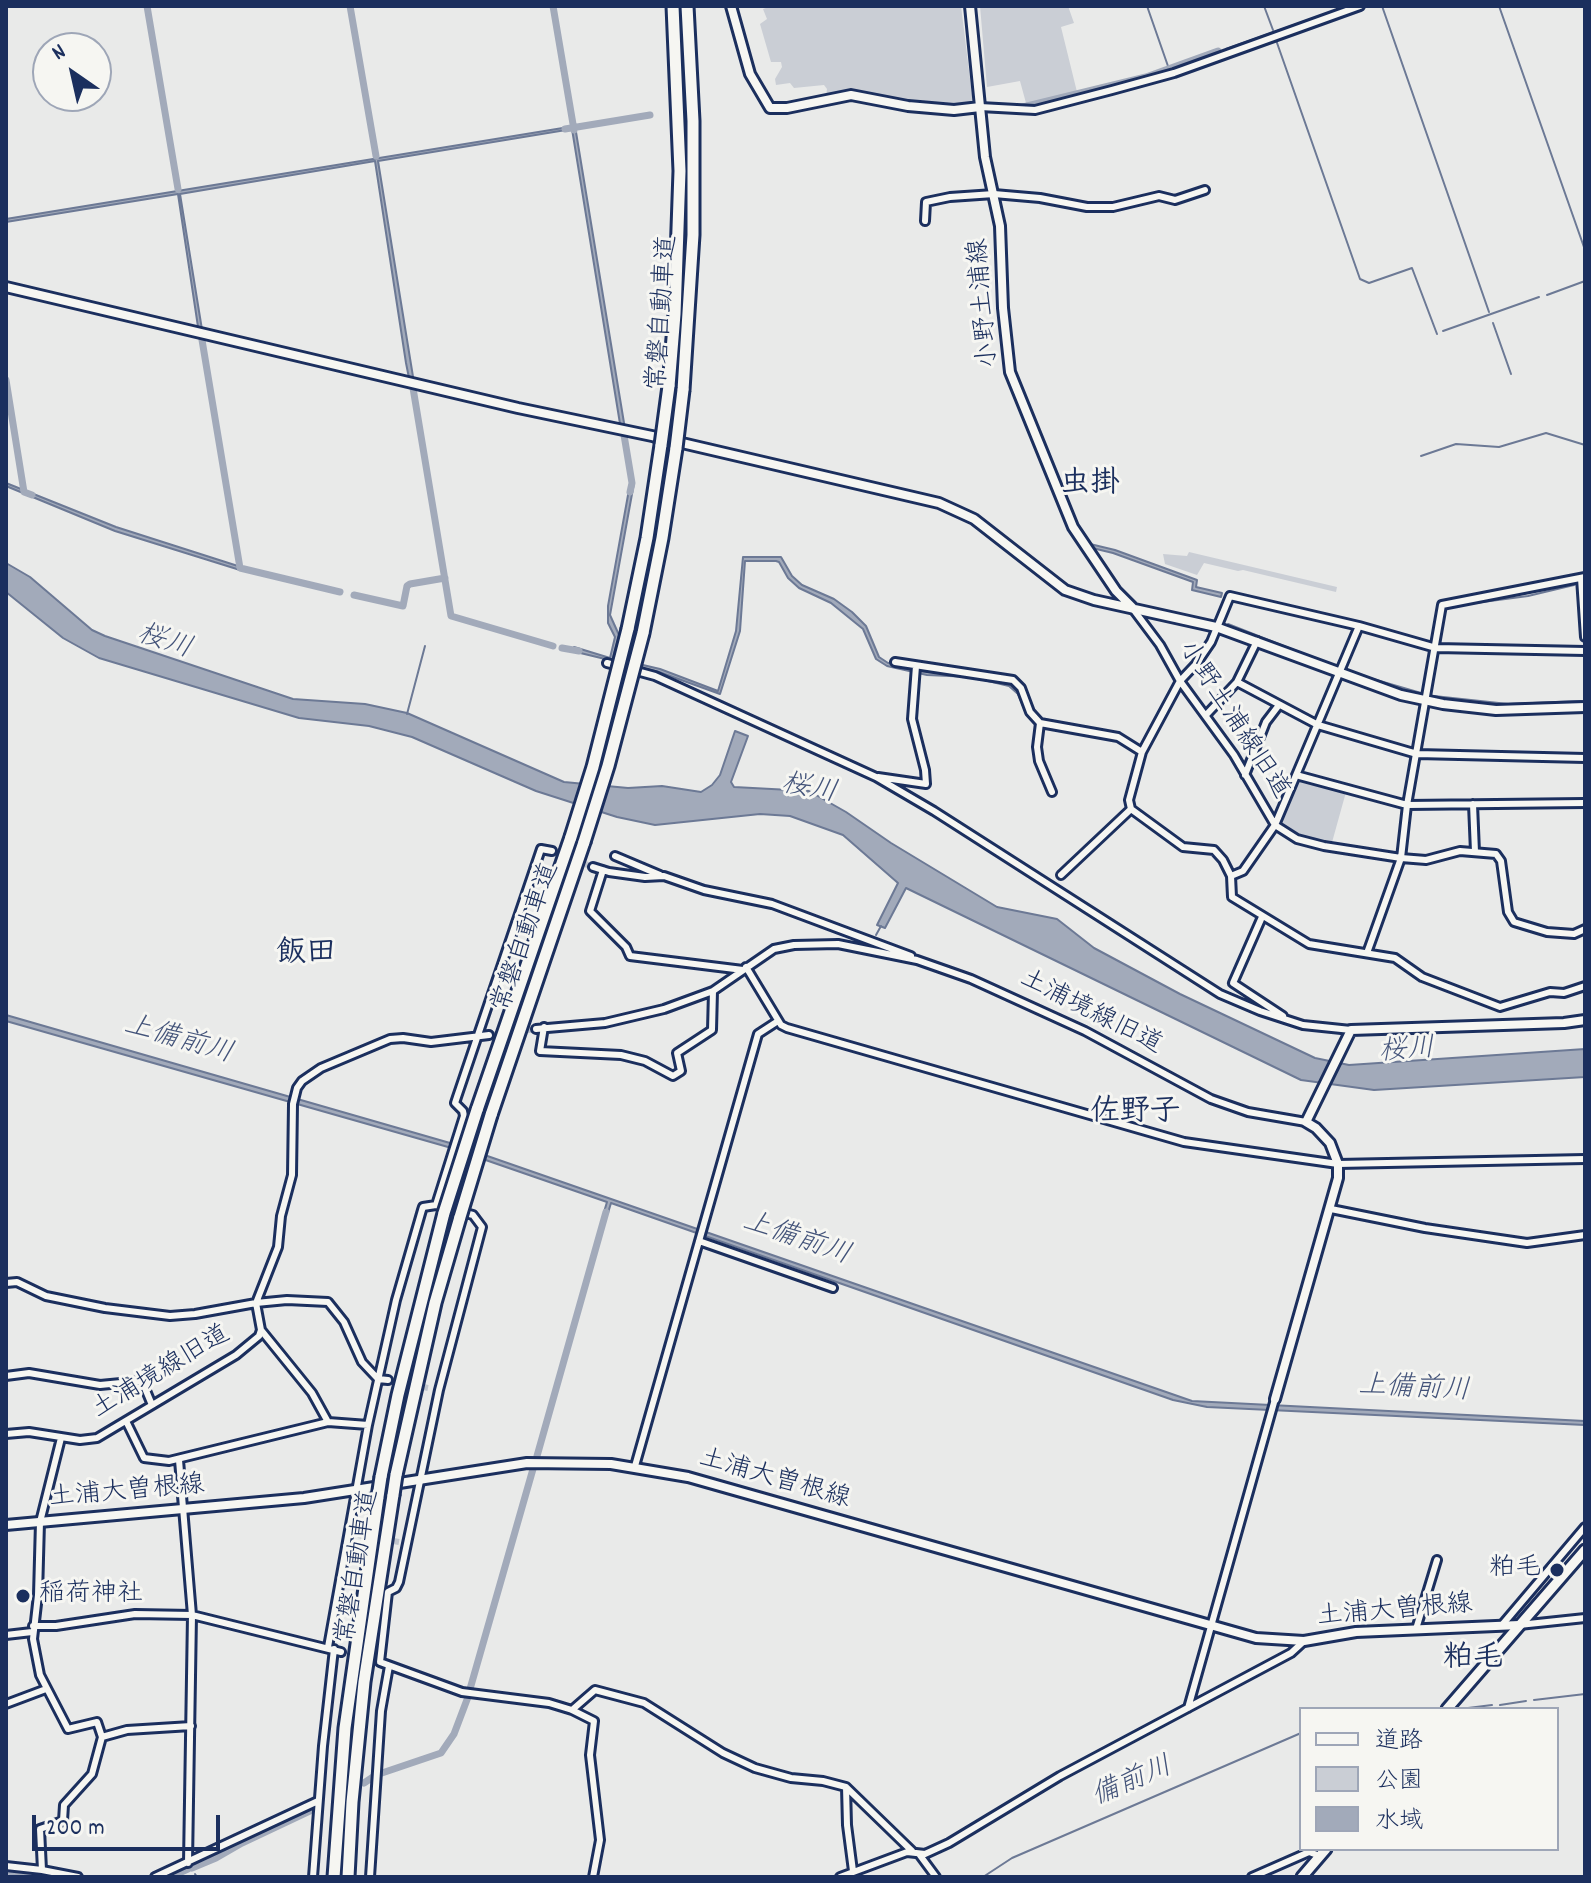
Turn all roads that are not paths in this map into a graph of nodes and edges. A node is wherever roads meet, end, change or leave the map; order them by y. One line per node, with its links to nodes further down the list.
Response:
1 (673, 6): 69 (highway, 常磐自動車道, bridge)
2 (687, 6): 131 (highway, 常磐自動車道, bridge)
3 (731, 6): 6 (main road)
4 (970, 6): 6 (main road, 小野土浦線)
5 (1360, 6): 6 (street)
6 (980, 107): 8 (main road, 小野土浦線)
7 (1205, 190): 8 (street)
8 (994, 194): 9 (street); 12 (main road, 小野土浦線)
9 (925, 221)
10 (6, 287): 12 (main road)
11 (1583, 578): 13 (street); 18 (street)
12 (1133, 609): 15 (main road); 24 (street, 小野土浦線旧道)
13 (1584, 611): 16 (street)
14 (1359, 626): 15 (street); 18 (street); 23 (street)
15 (1216, 627): 17 (main road); 24 (street)
16 (1585, 637)
17 (1257, 641): 23 (main road); 25 (street)
18 (1436, 648): 19 (street); 26 (street)
19 (1585, 651)
20 (895, 662): 22 (street)
21 (607, 663): 37 (street)
22 (916, 666): 30 (street); 37 (street)
23 (1340, 674): 26 (main road); 31 (street)
24 (1180, 681): 29 (street, 小野土浦線旧道); 32 (street)
25 (1237, 682): 27 (street); 29 (street)
26 (1427, 701): 28 (main road); 33 (street)
27 (1279, 705): 31 (street); 35 (street)
28 (1585, 707)
29 (1207, 714): 35 (street, 小野土浦線旧道)
30 (1040, 723): 32 (street); 38 (street)
31 (1318, 725): 33 (street); 36 (street)
32 (1142, 752): 42 (street)
33 (1417, 754): 34 (street); 41 (street)
34 (1585, 758)
35 (1245, 775): 43 (street, 小野土浦線旧道)
36 (1296, 775): 41 (street); 43 (street)
37 (876, 777): 62 (street)
38 (1052, 792)
39 (1585, 803): 40 (street)
40 (1473, 804): 41 (street); 45 (street)
41 (1407, 805): 47 (street)
42 (1131, 809): 50 (street); 52 (street)
43 (1275, 825): 47 (street, 小野土浦線旧道); 52 (street)
44 (552, 851): 64 (street)
45 (1475, 852): 47 (street, 小野土浦線旧道); 54 (street)
46 (615, 856): 51 (street)
47 (1401, 858): 55 (street)
48 (593, 867): 49 (street)
49 (603, 870): 51 (street); 57 (street)
50 (1061, 875)
51 (664, 876): 56 (street)
52 (1231, 876): 53 (street)
53 (1262, 917): 55 (street); 62 (street)
54 (1585, 929)
55 (1367, 953): 58 (street)
56 (917, 960): 57 (street, 土浦境線旧道); 66 (street, 土浦境線旧道)
57 (744, 968): 59 (street, 土浦境線旧道); 61 (street)
58 (1585, 986)
59 (713, 991): 59 (street, 土浦境線旧道)
60 (1585, 1020): 63 (main road)
61 (778, 1021): 68 (street); 72 (street)
62 (1289, 1021): 63 (street)
63 (1350, 1032): 66 (main road)
64 (477, 1035): 65 (street); 69 (street); 75 (street)
65 (489, 1035)
66 (1308, 1118): 68 (main road)
67 (1585, 1159): 68 (street)
68 (1338, 1164): 70 (main road)
69 (440, 1209): 78 (street); 81 (street); 130 (highway, 常磐自動車道, bridge)
70 (1331, 1209): 71 (street); 82 (main road)
71 (1585, 1235)
72 (699, 1239): 74 (street); 90 (street)
73 (6, 1283): 75 (street)
74 (833, 1288)
75 (256, 1303): 76 (street, 土浦境線旧道); 78 (street)
76 (261, 1330): 83 (street, 土浦境線旧道); 85 (street)
77 (6, 1376): 83 (street)
78 (378, 1379): 79 (street); 86 (street)
79 (388, 1380)
80 (428, 1388): 81 (street)
81 (439, 1390): 91 (street)
82 (1274, 1400): 105 (street)
83 (152, 1405): 84 (street, 土浦境線旧道)
84 (126, 1421): 88 (street, 土浦境線旧道); 89 (street)
85 (328, 1422): 86 (street); 89 (street)
86 (368, 1425): 92 (street)
87 (6, 1434): 88 (street, 土浦境線旧道)
88 (61, 1438): 94 (street)
89 (179, 1460): 93 (street)
90 (635, 1466): 91 (main road, 土浦大曽根線); 105 (main road, 土浦大曽根線)
91 (420, 1480): 92 (main road, 土浦大曽根線); 111 (street)
92 (356, 1491): 93 (main road, 土浦大曽根線); 97 (street)
93 (183, 1510): 94 (main road, 土浦大曽根線); 101 (street)
94 (40, 1522): 95 (main road, 土浦大曽根線); 106 (street)
95 (6, 1525)
96 (1585, 1527): 103 (street)
97 (349, 1534): 98 (street); 110 (street)
98 (358, 1535)
99 (1585, 1550): 104 (main road)
100 (1437, 1560): 107 (street)
101 (192, 1615): 106 (street); 110 (street); 117 (street)
102 (1585, 1618): 104 (street)
103 (1502, 1625): 104 (main road, 土浦大曽根線); 107 (main road, 土浦大曽根線)
104 (1519, 1625): 114 (main road)
105 (1211, 1627): 109 (main road, 土浦大曽根線); 115 (street)
106 (33, 1629): 108 (street); 112 (street)
107 (1416, 1629): 109 (main road, 土浦大曽根線)
108 (6, 1635)
109 (1304, 1641): 115 (street)
110 (334, 1650): 120 (street)
111 (389, 1666): 116 (street); 132 (street)
112 (46, 1689): 113 (street); 118 (street)
113 (6, 1704)
114 (1449, 1707)
115 (1188, 1708): 121 (street)
116 (572, 1710): 119 (street); 133 (street)
117 (191, 1726): 118 (street); 123 (street)
118 (102, 1737): 125 (street)
119 (846, 1787): 121 (street); 126 (street)
120 (319, 1801): 123 (street); 129 (street)
121 (916, 1853): 126 (street); 135 (street)
122 (1323, 1853): 136 (street); 137 (main road)
123 (188, 1863): 128 (street)
124 (6, 1866): 125 (street)
125 (42, 1870): 127 (street)
126 (853, 1871): 134 (street)
127 (78, 1877)
128 (155, 1877)
129 (313, 1877)
130 (334, 1877)
131 (348, 1877)
132 (370, 1877)
133 (593, 1877)
134 (840, 1877)
135 (936, 1877)
136 (1252, 1877)
137 (1302, 1877)

